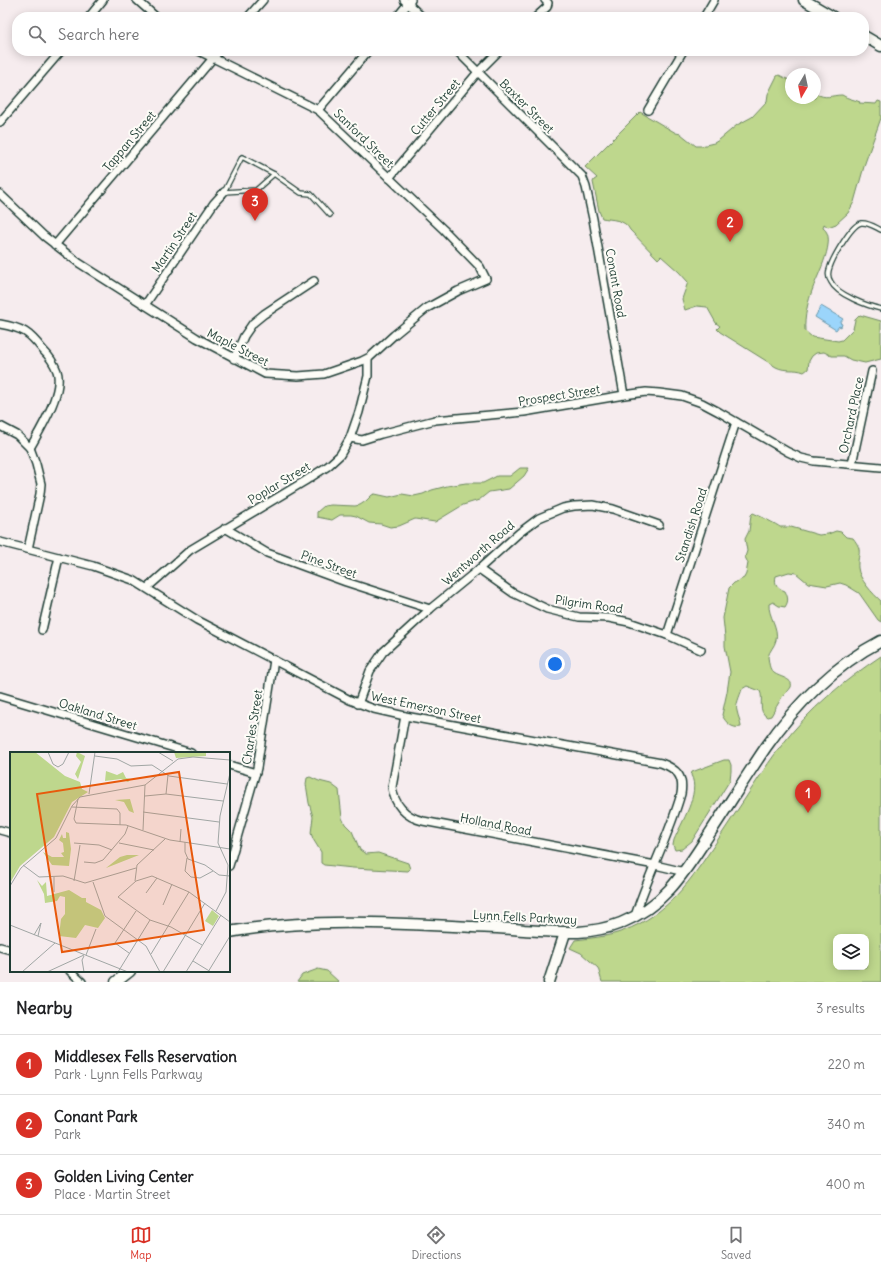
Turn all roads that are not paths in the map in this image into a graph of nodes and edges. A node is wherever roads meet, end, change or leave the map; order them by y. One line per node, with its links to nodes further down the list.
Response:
1 (102, 0): 8 (street)
2 (136, 0): 9 (street)
3 (263, 0): 10 (street)
4 (714, 0): 14 (street)
5 (804, 0): 15 (main road)
6 (408, 1): 11 (street); 12 (street)
7 (547, 3): 13 (street)
8 (93, 12)
9 (150, 12)
10 (252, 12)
11 (400, 12)
12 (418, 12)
13 (542, 12)
14 (707, 12)
15 (824, 12)
16 (869, 39): 17 (main road)
17 (881, 46)
18 (57, 56): 28 (street)
19 (209, 56): 24 (street, Sanford Street)
20 (364, 56): 26 (street)
21 (462, 56): 25 (street, Baxter Street)
22 (494, 56): 25 (street, Cutter Street)
23 (680, 56): 27 (street)
24 (213, 58): 26 (street, Sanford Street); 36 (street, Tappan Street)
25 (478, 72): 30 (street, Baxter Street); 31 (street, Cutter Street)
26 (318, 110): 31 (street, Sanford Street)
27 (648, 110)
28 (0, 122)
29 (274, 174): 32 (lane); 32 (lane); 34 (lane)
30 (582, 176): 45 (street, Conant Road)
31 (390, 178): 37 (street, Sanford Street)
32 (224, 192): 39 (street, Martin Street)
33 (0, 194): 36 (street, Maple Street)
34 (330, 215)
35 (881, 230): 40 (lane)
36 (55, 245): 39 (street, Maple Street)
37 (486, 279): 43 (street, Maple Street)
38 (314, 281): 42 (street)
39 (145, 305): 42 (street, Maple Street)
40 (881, 309)
41 (0, 324): 49 (street)
42 (234, 359): 43 (street, Maple Street)
43 (368, 359): 48 (street, Poplar Street)
44 (872, 371): 50 (street, Orchard Place)
45 (624, 395): 46 (street, Prospect Street); 48 (street, Prospect Street)
46 (736, 422): 50 (street, Prospect Street); 61 (street, Standish Road)
47 (0, 426): 49 (street)
48 (350, 438): 53 (street, Poplar Street)
49 (30, 448): 55 (street)
50 (852, 464): 51 (street, Prospect Street)
51 (881, 467)
52 (660, 525): 57 (street, Wentworth Road)
53 (225, 528): 58 (street, Poplar Street); 59 (street, Pine Street)
54 (0, 542): 55 (street, West Emerson Street)
55 (28, 549): 56 (street, West Emerson Street)
56 (59, 557): 58 (street, West Emerson Street); 60 (street)
57 (479, 569): 59 (street, Wentworth Road); 61 (street, Pilgrim Road)
58 (147, 588): 64 (street, West Emerson Street)
59 (430, 609): 66 (street, Wentworth Road)
60 (42, 630)
61 (667, 635): 63 (street, Pilgrim Road)
62 (881, 641): 75 (main road, Lynn Fells Parkway)
63 (701, 650)
64 (274, 660): 66 (street, West Emerson Street); 70 (street, Charles Street)
65 (0, 696): 68 (street, Oakland Street)
66 (358, 704): 67 (street, West Emerson Street)
67 (405, 716): 74 (street, Holland Road); 74 (street, West Emerson Street)
68 (188, 752)
69 (230, 764): 70 (street)
70 (256, 772): 73 (street, Charles Street)
71 (0, 830): 72 (street)
72 (10, 834)
73 (230, 863)
74 (655, 865): 75 (street, Holland Road); 76 (street, West Emerson Street)
75 (685, 872): 76 (main road, Lynn Fells Parkway)
76 (635, 916): 78 (main road, Lynn Fells Parkway)
77 (230, 932): 78 (main road, Lynn Fells Parkway)
78 (565, 933): 85 (main road)
79 (0, 947): 80 (street)
80 (10, 950)
81 (71, 972): 83 (street)
82 (129, 972): 84 (main road)
83 (82, 982)
84 (116, 982)
85 (549, 982)

